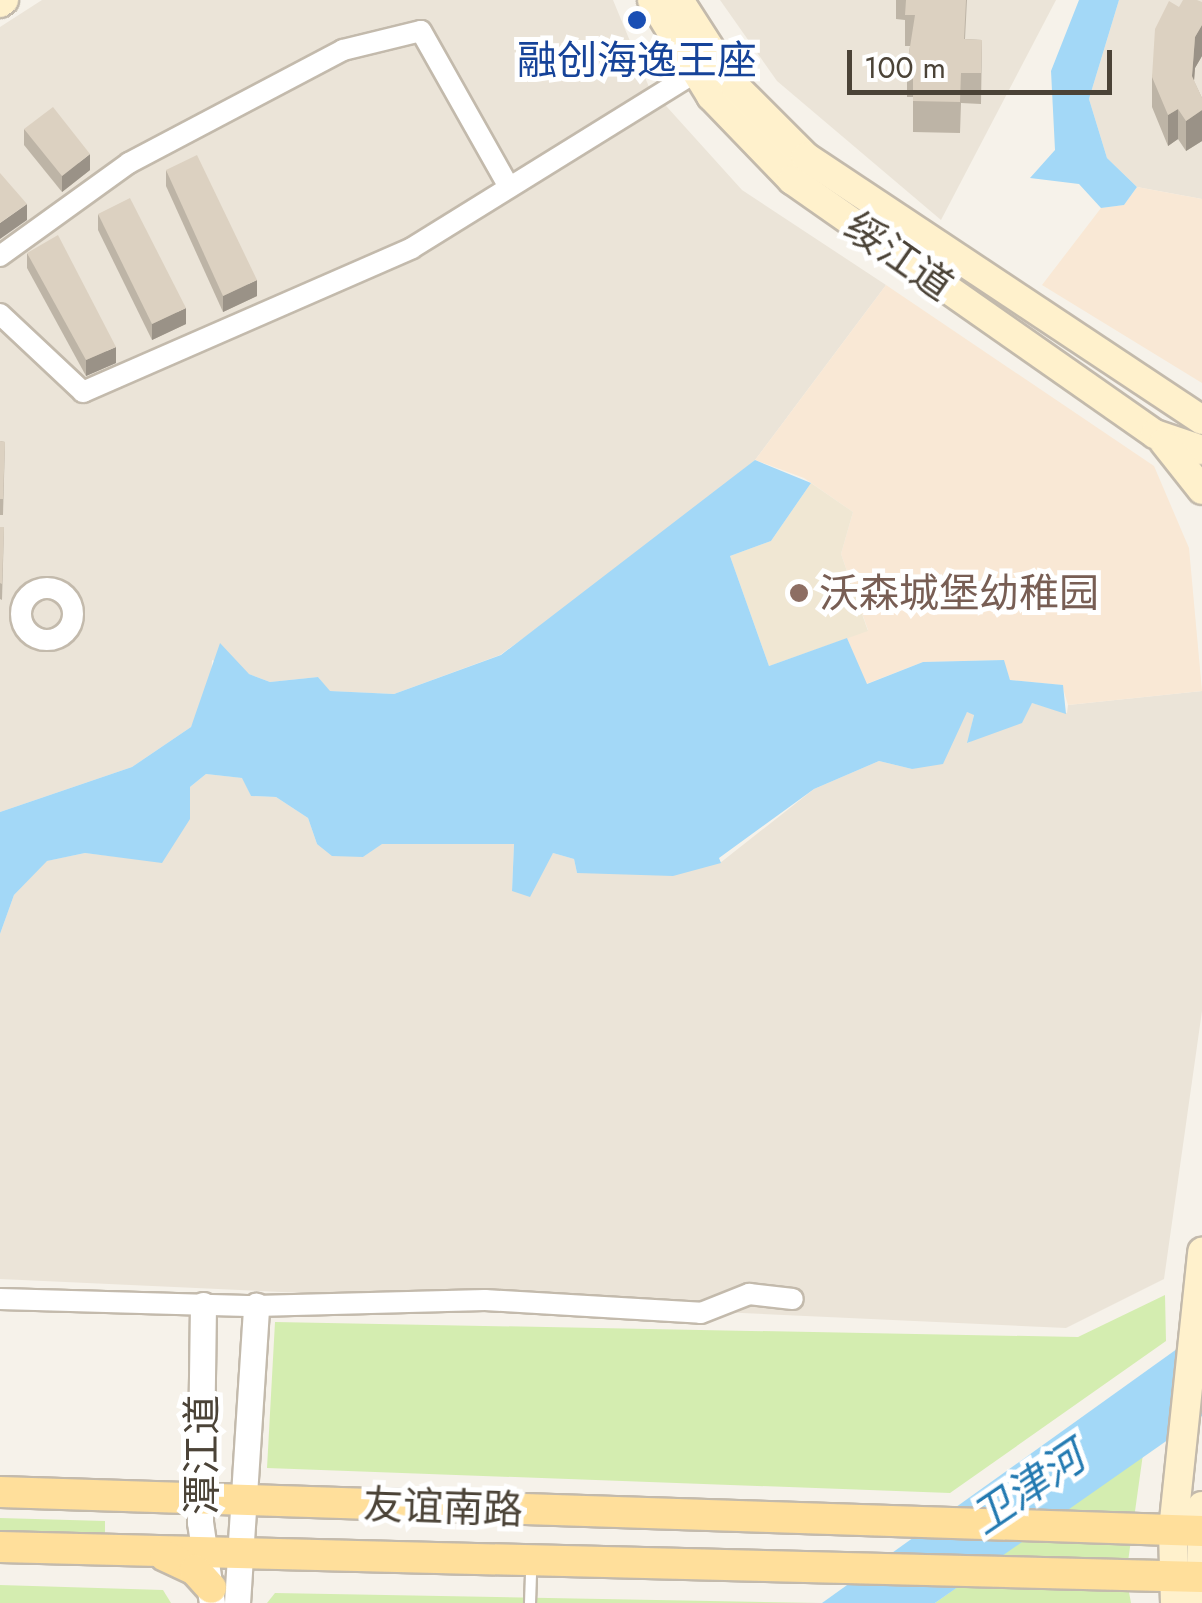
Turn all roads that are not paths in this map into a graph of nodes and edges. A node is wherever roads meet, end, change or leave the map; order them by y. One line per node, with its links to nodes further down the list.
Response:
1 (652, 0): 3 (main road, 绥江道)
2 (679, 0): 7 (main road, 绥江道)
3 (694, 73): 4 (street); 10 (main road, 绥江道)
4 (510, 187): 5 (street); 6 (street)
5 (0, 256)
6 (0, 314)
7 (1174, 402): 8 (main road, 绥江道); 9 (main road)
8 (1202, 420)
9 (1202, 429)
10 (1155, 434): 11 (main road, 绥江道); 12 (main road)
11 (1202, 450)
12 (1202, 490)
13 (1202, 1252): 21 (main road)
14 (0, 1299): 16 (street)
15 (792, 1299): 17 (street)
16 (204, 1305): 17 (street); 20 (street, 潭江道)
17 (256, 1306): 19 (street, 潭江道)
18 (0, 1492): 20 (main road, 友谊南路)
19 (245, 1500): 20 (main road, 友谊南路); 21 (main road, 友谊南路); 24 (street, 潭江道)
20 (200, 1510): 24 (street, 潭江道)
21 (1196, 1527): 26 (main road)
22 (0, 1548): 23 (main road, 友谊南路)
23 (153, 1551): 24 (main road, 友谊南路); 27 (main road)
24 (224, 1553): 25 (main road, 友谊南路); 27 (street, 潭江道)
25 (532, 1560): 26 (main road, 友谊南路); 28 (lane)
26 (1190, 1587)
27 (224, 1595)
28 (530, 1603)

